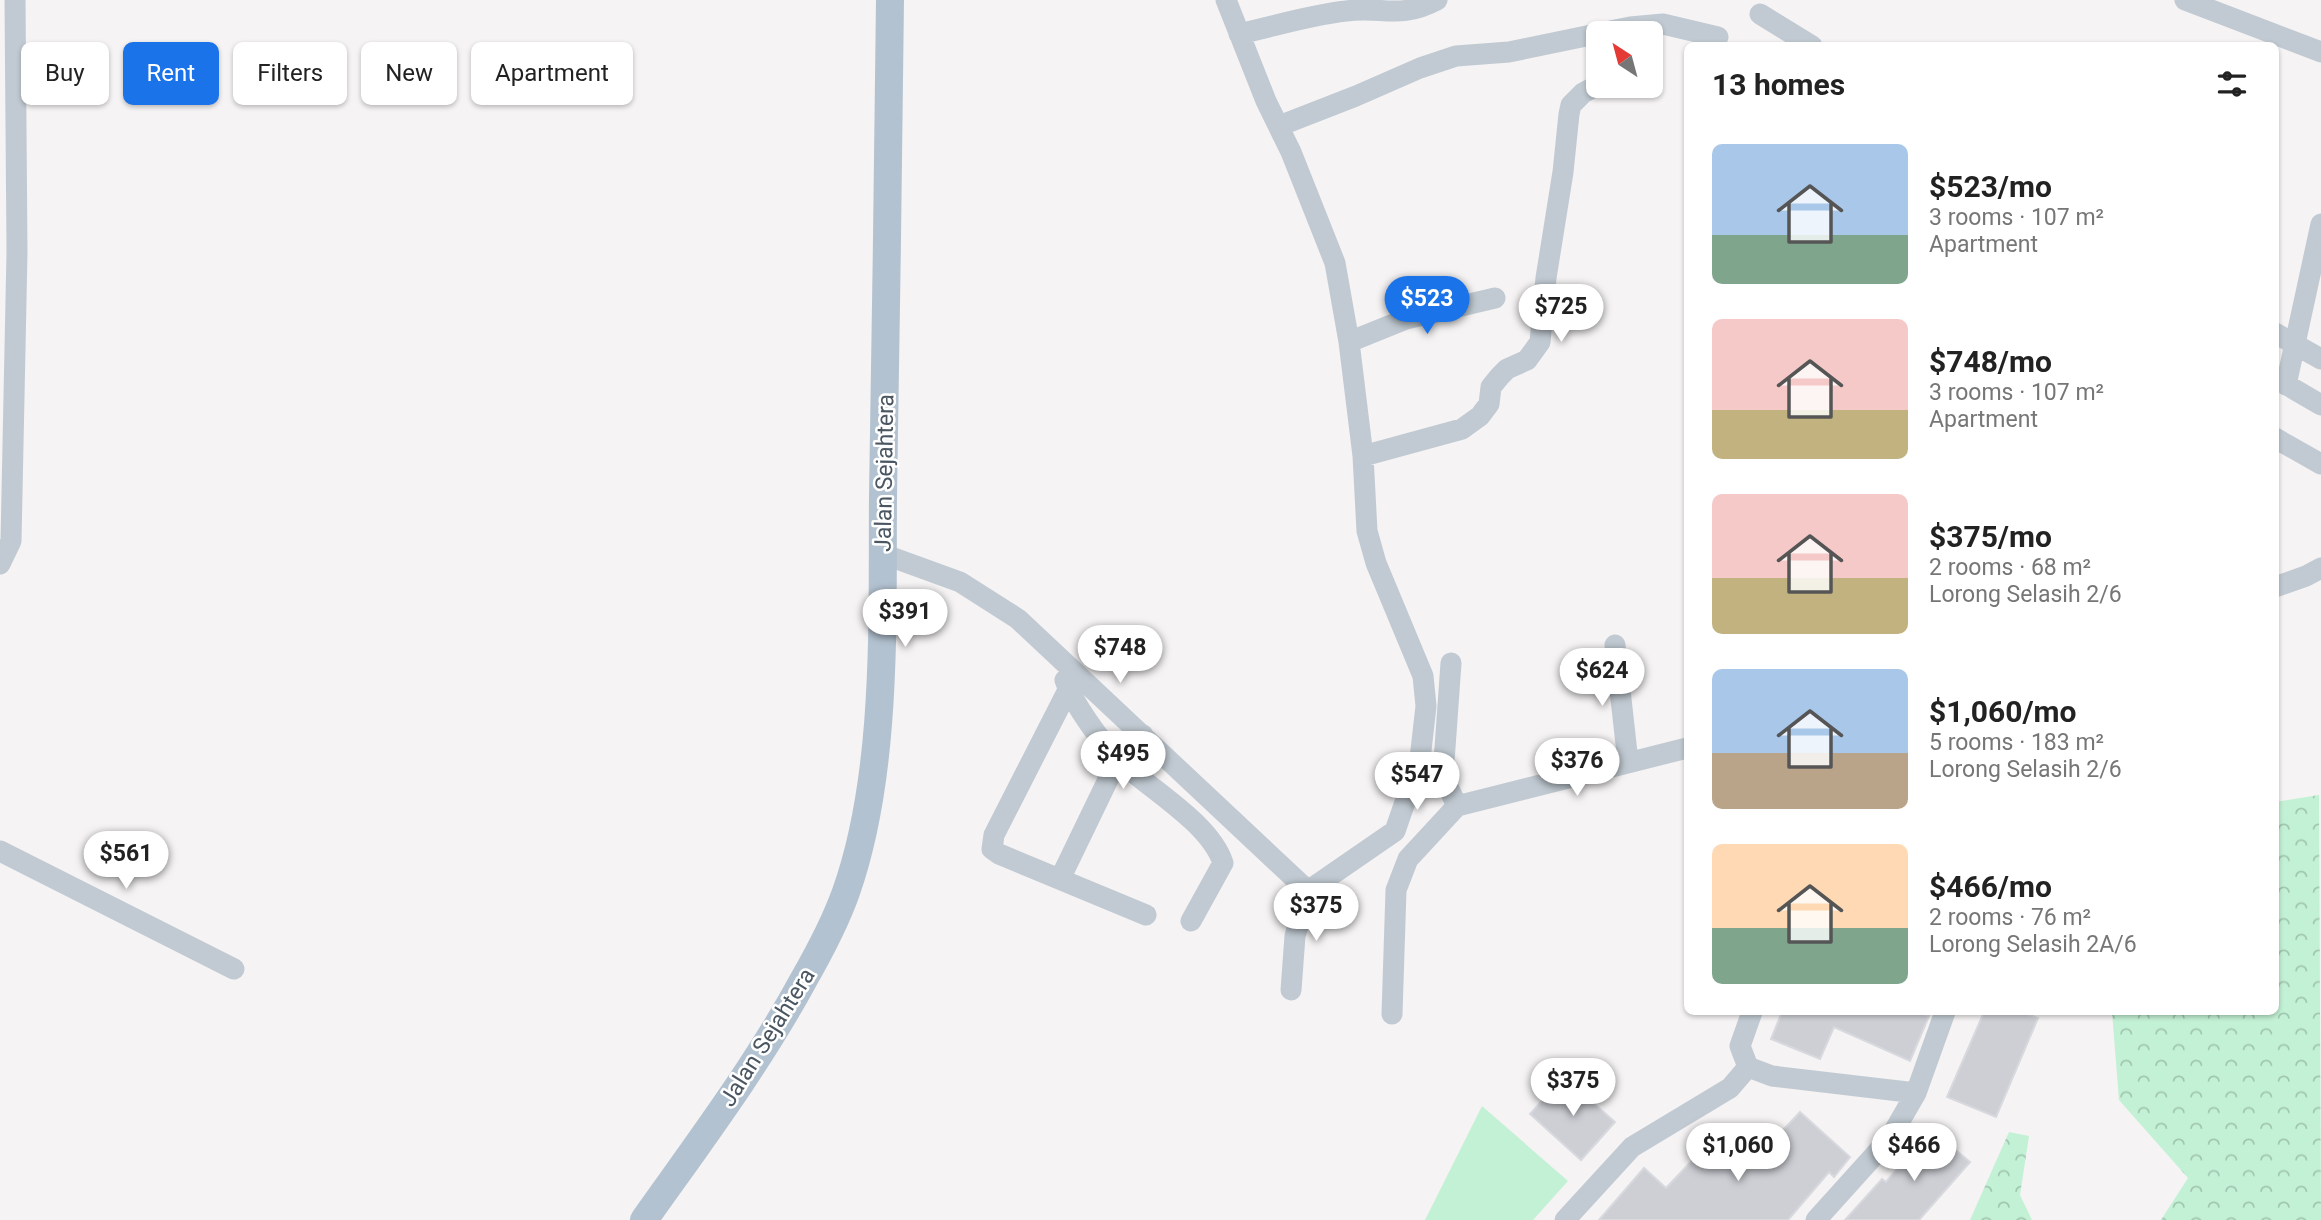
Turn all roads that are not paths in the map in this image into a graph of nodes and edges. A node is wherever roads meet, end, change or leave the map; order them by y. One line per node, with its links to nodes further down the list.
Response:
1 (15, 0): 16 (street)
2 (890, 0): 27 (main road, Jalan Sejahtera)
3 (1226, 0): 8 (street)
4 (1437, 0): 8 (street)
5 (2185, 0): 12 (street)
6 (1760, 14): 11 (street)
7 (1663, 24): 10 (street)
8 (1240, 34): 14 (street)
9 (1586, 36): 14 (street)
10 (1718, 37)
11 (1806, 42)
12 (2321, 52)
13 (1586, 91): 25 (street)
14 (1279, 126): 19 (street)
15 (2321, 224): 20 (street)
16 (8, 251): 28 (street)
17 (1495, 298): 19 (street)
18 (2279, 335): 20 (street)
19 (1349, 342): 25 (street)
20 (2295, 345): 21 (street); 22 (street)
21 (2321, 359)
22 (2281, 382): 23 (street)
23 (2321, 405)
24 (2279, 440): 26 (street)
25 (1363, 456): 40 (street)
26 (2321, 464)
27 (883, 554): 32 (street); 54 (main road, Jalan Sejahtera)
28 (0, 564)
29 (2321, 568): 30 (street)
30 (2279, 586)
31 (1615, 645): 38 (street)
32 (1054, 652): 34 (street); 35 (street)
33 (1451, 663): 39 (street)
34 (1068, 691): 37 (street); 43 (street)
35 (1143, 735): 37 (street); 44 (street)
36 (1684, 749): 38 (street)
37 (1118, 759): 43 (street); 46 (street)
38 (1628, 762): 39 (street)
39 (1457, 806): 41 (street)
40 (1395, 831): 41 (street); 44 (street)
41 (1424, 839): 49 (street)
42 (0, 851): 47 (street)
43 (1060, 879): 45 (street)
44 (1308, 891): 48 (street)
45 (1146, 915)
46 (1191, 921)
47 (234, 969)
48 (1291, 990)
49 (1392, 1014)
50 (1751, 1015): 52 (street)
51 (1944, 1015): 53 (street)
52 (1748, 1067): 53 (street); 55 (street)
53 (1916, 1093): 56 (street)
54 (644, 1220)
55 (1565, 1220)
56 (1816, 1220)

